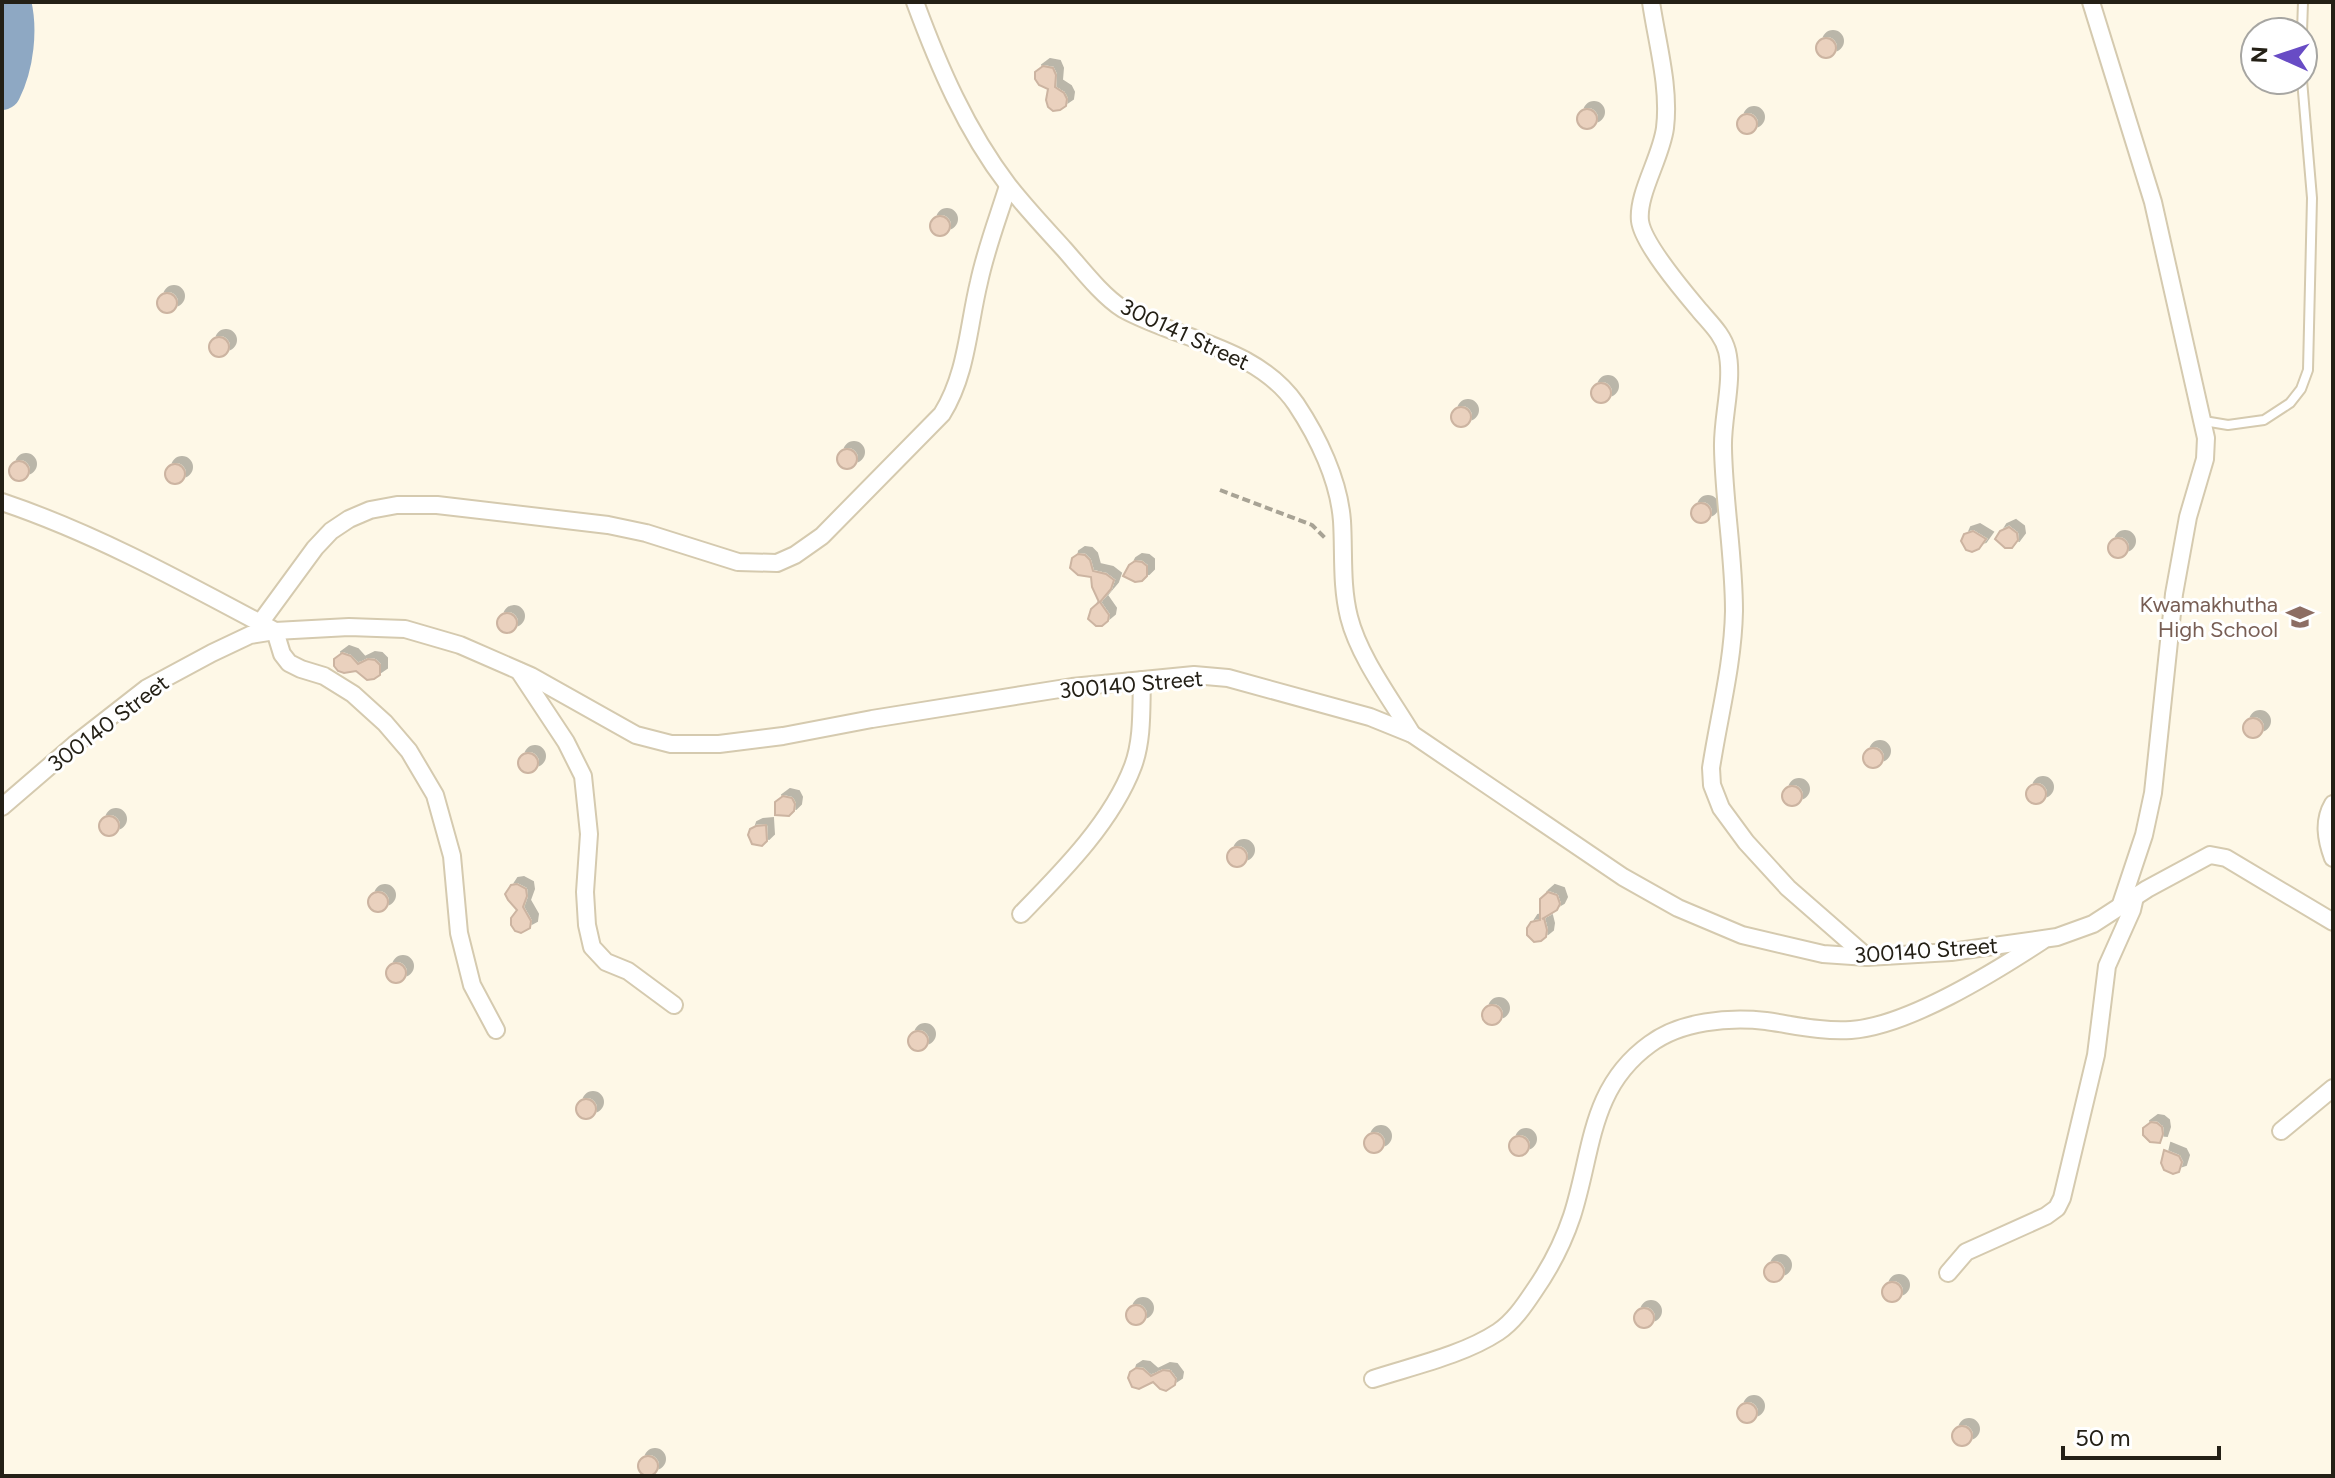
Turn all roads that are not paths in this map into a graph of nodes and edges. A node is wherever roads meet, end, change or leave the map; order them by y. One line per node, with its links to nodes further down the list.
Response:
1 (915, 2): 5 (street, 300141 Street)
2 (1651, 2): 20 (street)
3 (2091, 2): 6 (street)
4 (2303, 96): 6 (lane)
5 (1008, 186): 8 (street); 11 (street, 300141 Street)
6 (2204, 421): 16 (street)
7 (2, 502): 8 (street)
8 (268, 627): 9 (street, 300140 Street); 13 (street, 300140 Street); 22 (street)
9 (519, 671): 10 (street, 300140 Street); 21 (street)
10 (1142, 680): 11 (street, 300140 Street); 17 (street)
11 (1412, 734): 20 (street, 300140 Street)
12 (2333, 804): 14 (street)
13 (2, 807)
14 (2333, 858)
15 (2135, 897): 16 (street, 300140 Street); 18 (street, 300140 Street); 25 (street)
16 (2120, 907): 19 (street, 300140 Street)
17 (1021, 914)
18 (2333, 922)
19 (2046, 939): 20 (street, 300140 Street); 26 (street)
20 (1867, 957)
21 (674, 1005)
22 (496, 1030)
23 (2333, 1088): 24 (street)
24 (2281, 1131)
25 (1948, 1273)
26 (1373, 1379)

